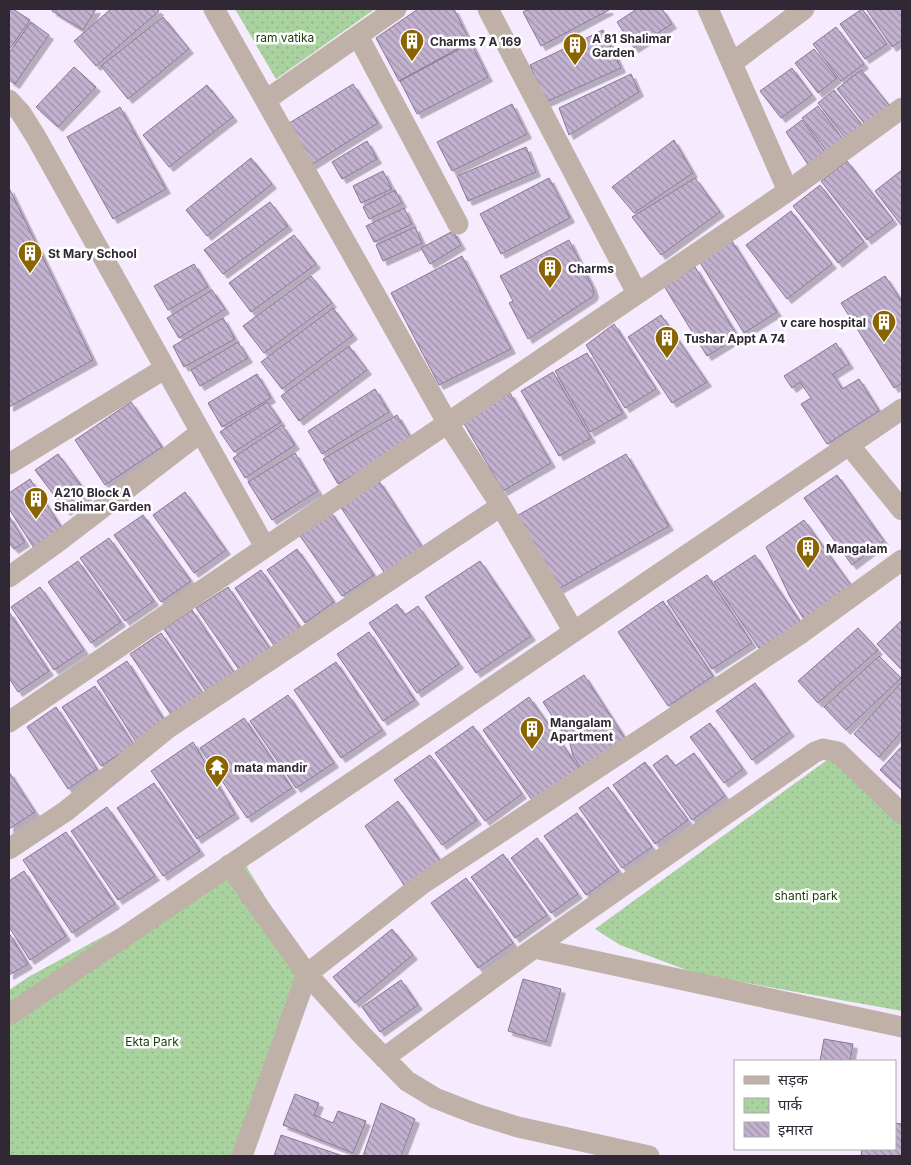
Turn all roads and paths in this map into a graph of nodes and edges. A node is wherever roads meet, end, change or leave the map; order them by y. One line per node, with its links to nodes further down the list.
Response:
1 (214, 9): 9 (street)
2 (396, 9): 6 (street)
3 (488, 9): 13 (street)
4 (708, 9): 7 (street)
5 (804, 9): 7 (street)
6 (358, 36): 9 (street); 12 (street)
7 (732, 63): 11 (street)
8 (9, 100): 14 (street)
9 (266, 100): 16 (street)
10 (902, 108): 11 (street)
11 (788, 191): 13 (street)
12 (458, 224)
13 (637, 293): 16 (street)
14 (164, 368): 17 (street); 19 (street)
15 (902, 409): 18 (street)
16 (447, 422): 20 (street); 22 (street)
17 (201, 432): 22 (street); 24 (street)
18 (849, 445): 21 (street); 25 (street)
19 (9, 464)
20 (501, 506): 25 (street); 28 (street)
21 (902, 510)
22 (265, 547): 26 (street)
23 (902, 560): 31 (street)
24 (9, 577)
25 (574, 632): 29 (street)
26 (9, 722)
27 (902, 814): 30 (street)
28 (9, 849)
29 (230, 865): 31 (street); 32 (street)
30 (534, 948): 33 (street); 34 (street)
31 (307, 974): 34 (street); 35 (street)
32 (9, 1015)
33 (902, 1027)
34 (384, 1058): 36 (street)
35 (242, 1156)
36 (649, 1156)

